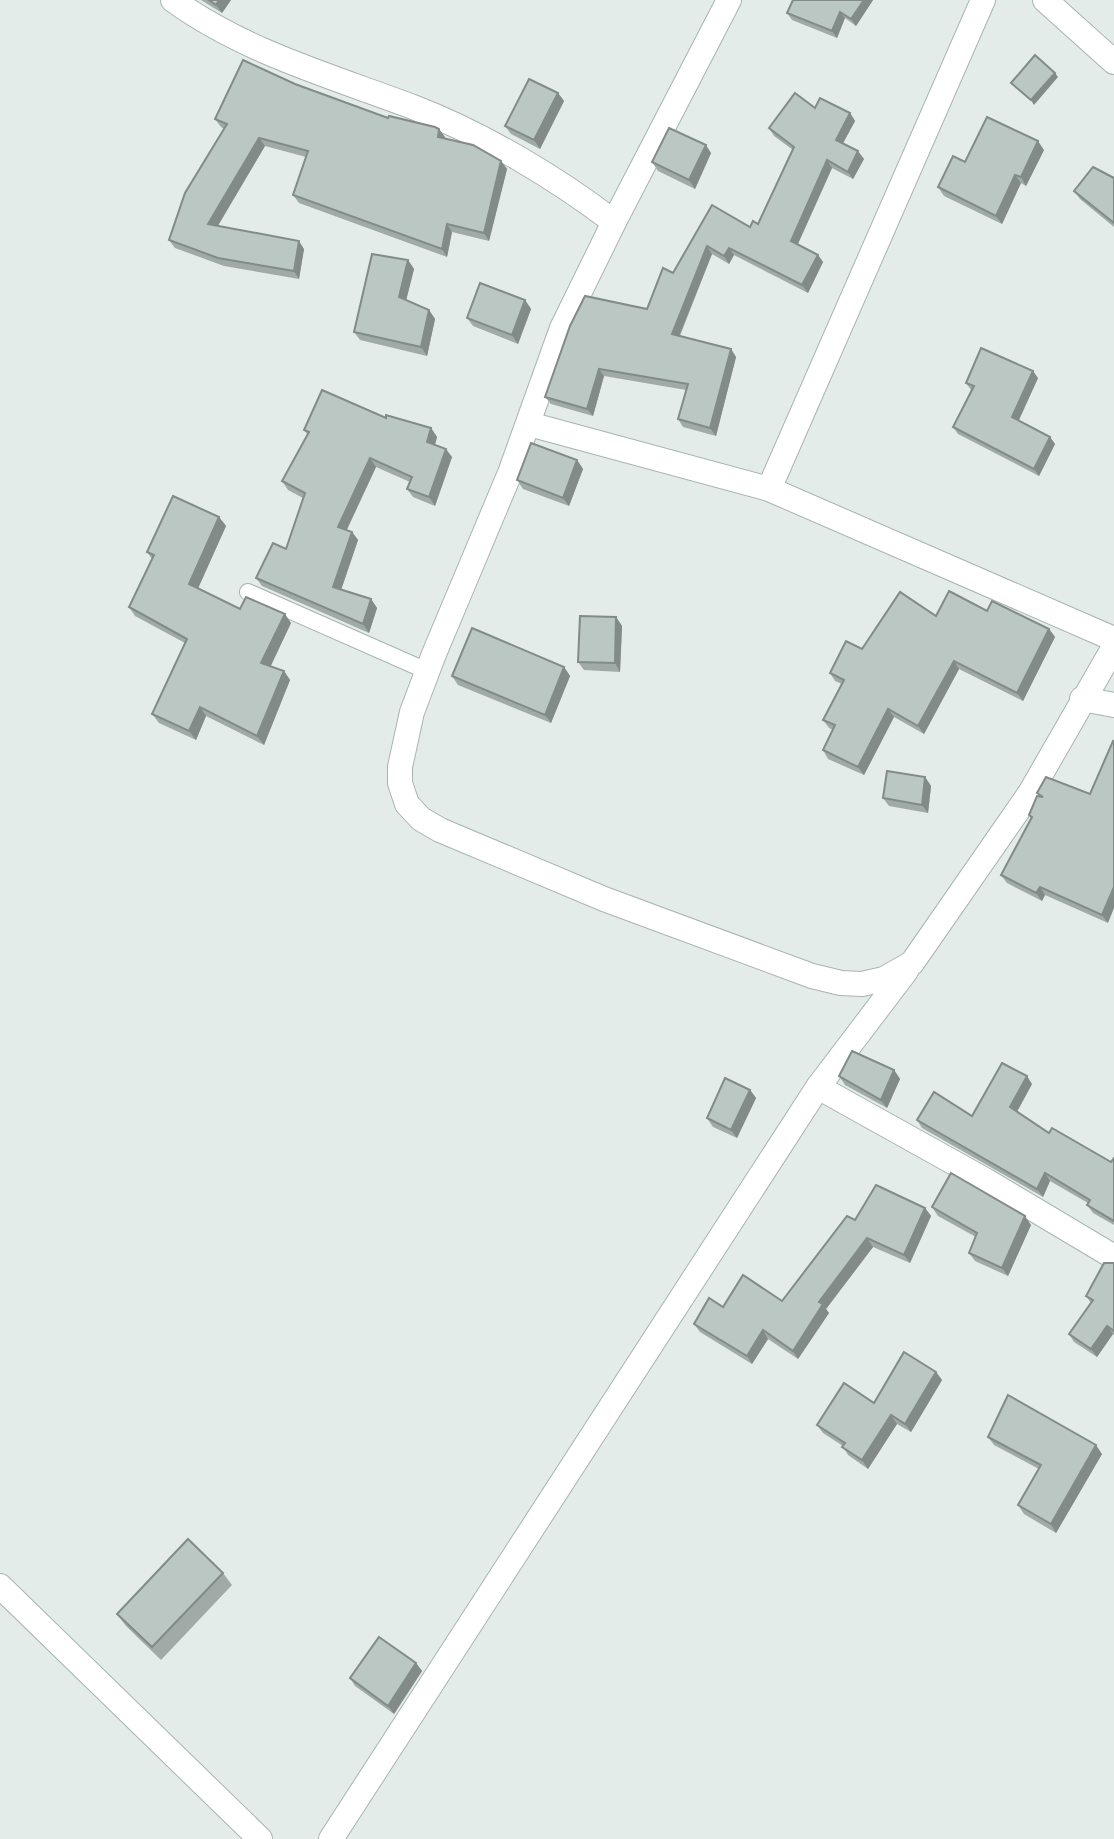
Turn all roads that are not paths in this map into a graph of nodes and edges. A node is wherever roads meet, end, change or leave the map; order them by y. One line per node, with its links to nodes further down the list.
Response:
1 (173, 0): 6 (street)
2 (729, 0): 6 (street)
3 (983, 0): 8 (street)
4 (1045, 0): 5 (street)
5 (1114, 62)
6 (614, 222): 7 (street)
7 (529, 424): 8 (street); 12 (street)
8 (769, 489): 10 (street)
9 (248, 592): 12 (lane)
10 (1114, 639)
11 (1114, 647): 13 (street)
12 (427, 671): 15 (street)
13 (1082, 699): 14 (street); 15 (street)
14 (1114, 705)
15 (912, 963): 16 (street)
16 (818, 1087): 17 (street); 20 (street)
17 (1114, 1257)
18 (0, 1586): 19 (street)
19 (260, 1839)
20 (331, 1839)

